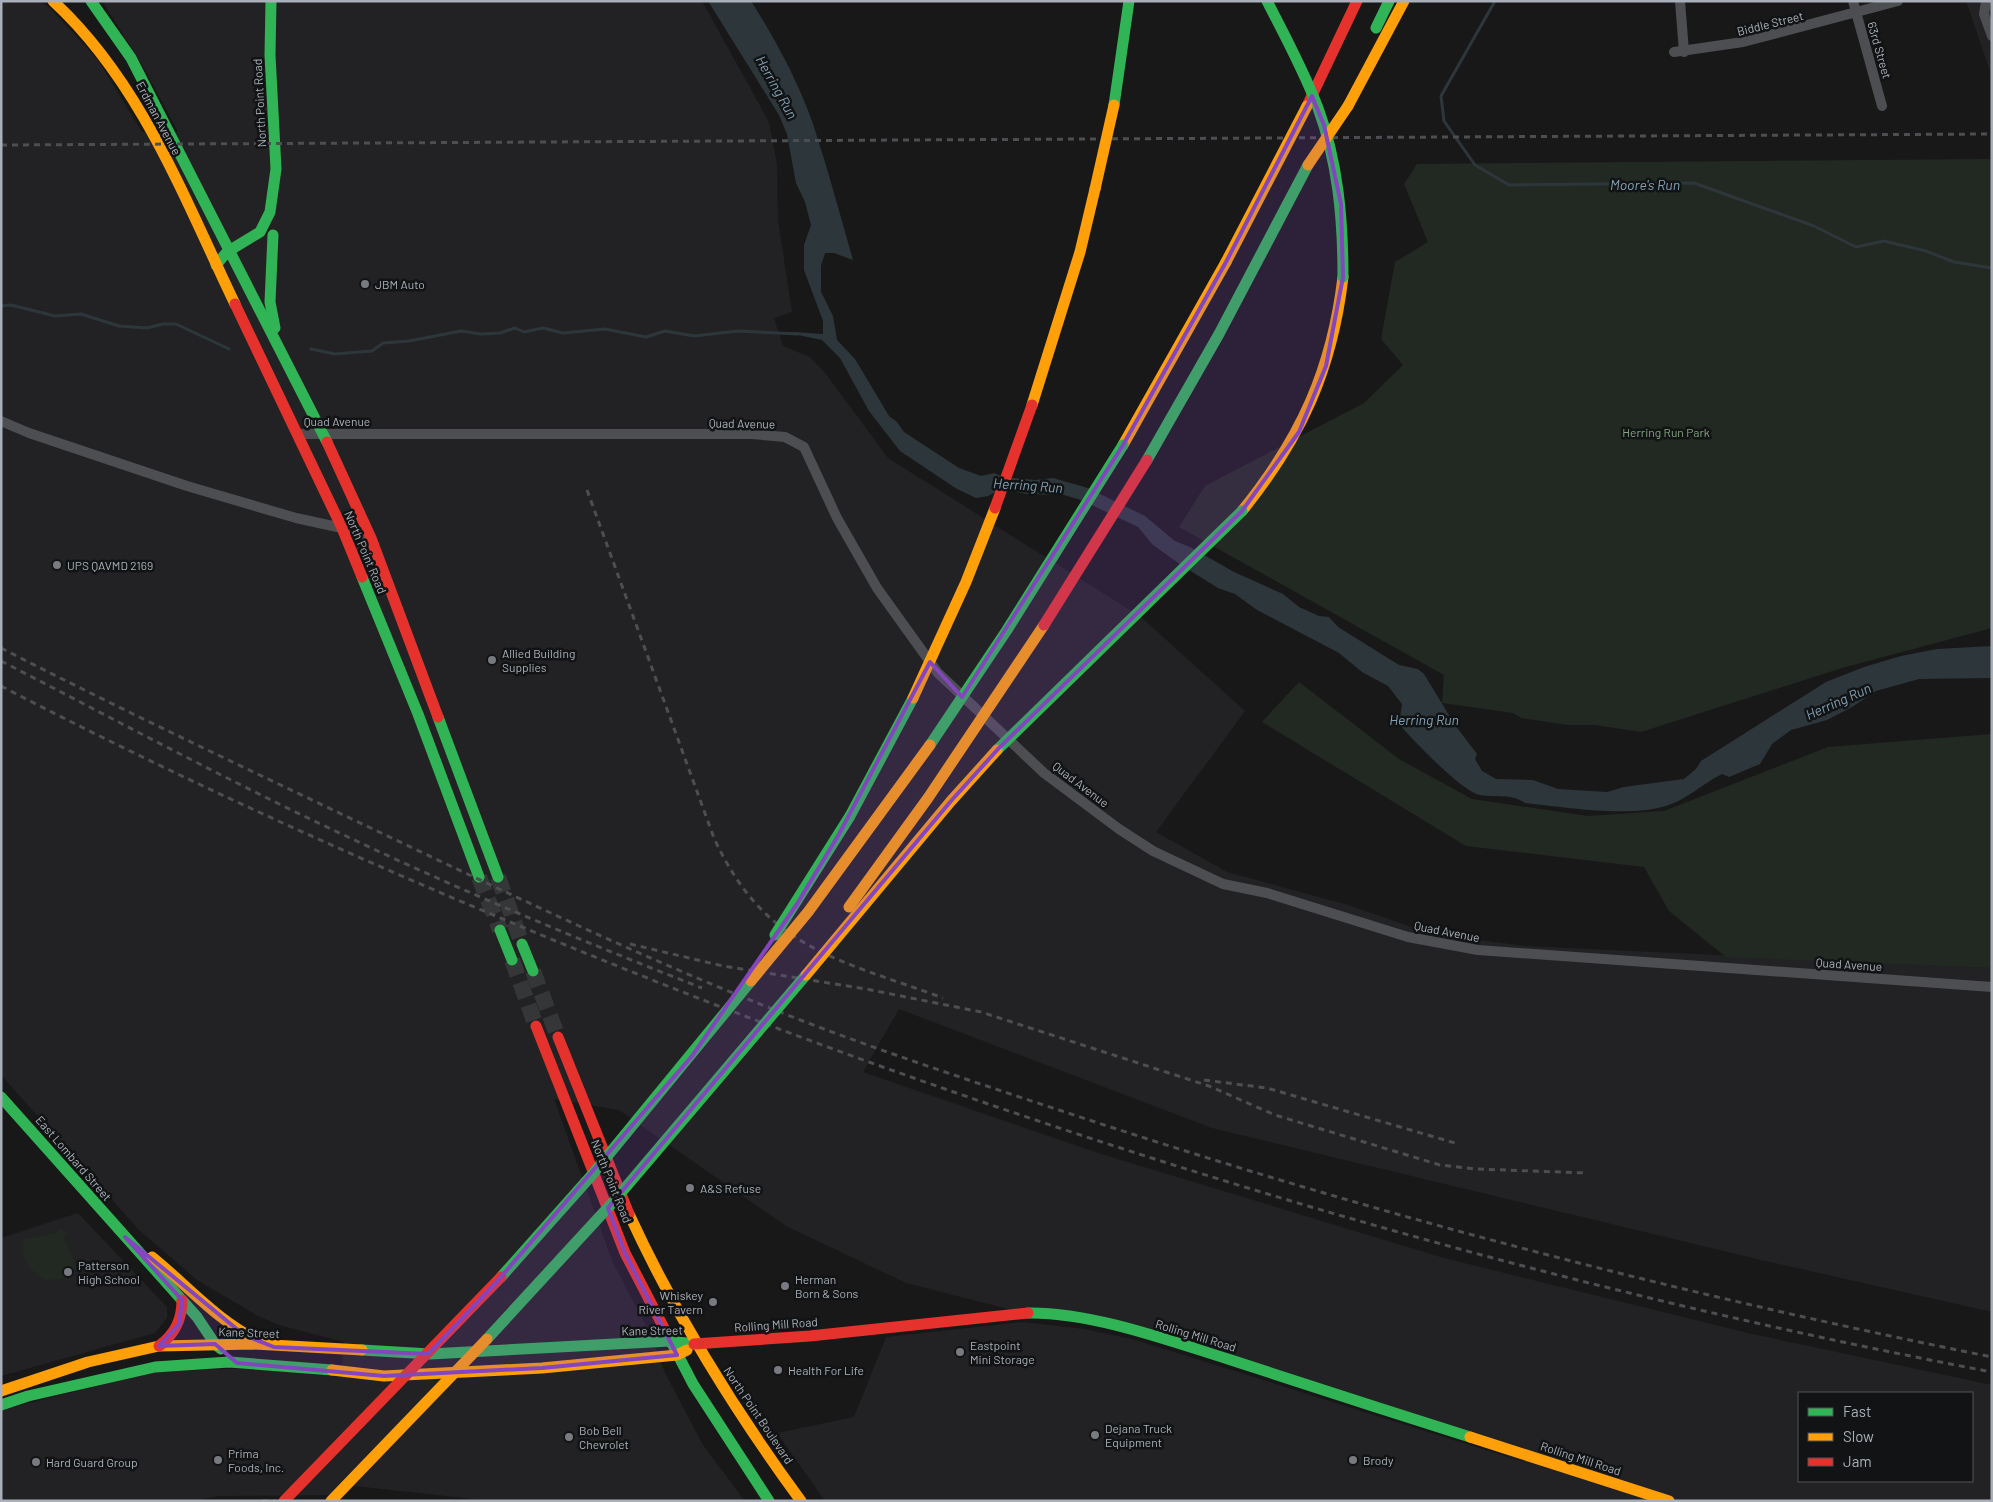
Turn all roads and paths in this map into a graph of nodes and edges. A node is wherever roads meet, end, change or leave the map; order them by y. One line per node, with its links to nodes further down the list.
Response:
1 (53, 1): 19 (main road, Erdman Avenue)
2 (92, 1): 18 (main road, Erdman Avenue)
3 (271, 1): 17 (main road, North Point Road)
4 (1129, 1): 39 (main road, bridge)
5 (1267, 1): 41 (main road, bridge)
6 (1357, 1): 39 (main road, bridge)
7 (1389, 1): 15 (main road)
8 (1404, 1): 15 (main road)
9 (1680, 1): 13 (street, Biddle Street)
10 (1853, 1): 13 (street, 63rd Street)
11 (1898, 1): 13 (street, Biddle Street)
12 (1986, 1): 14 (street)
13 (1856, 12): 16 (street, 63rd Street)
14 (1992, 36)
15 (1343, 106): 41 (main road, bridge)
16 (1882, 106)
17 (272, 204): 18 (main road, North Point Road); 20 (main road, North Point Road)
18 (229, 251): 19 (main road, North Point Road); 20 (main road, North Point Road)
19 (216, 265): 22 (main road, North Point Road)
20 (283, 354): 23 (main road, North Point Road)
21 (1, 421): 24 (street)
22 (298, 434): 23 (street, Quad Avenue); 24 (main road, North Point Road)
23 (323, 434): 25 (main road, North Point Road); 36 (street, Quad Avenue)
24 (342, 528): 25 (street); 27 (main road, North Point Road)
25 (371, 538): 26 (main road, North Point Road)
26 (414, 652): 27 (main road); 28 (main road, North Point Road)
27 (395, 658): 29 (main road, North Point Road)
28 (445, 734): 29 (main road); 31 (main road, North Point Road)
29 (428, 740): 30 (main road, North Point Road)
30 (479, 877)
31 (498, 878)
32 (500, 930): 34 (main road)
33 (522, 944): 35 (main road)
34 (512, 960)
35 (533, 971)
36 (1992, 987)
37 (536, 1026): 43 (main road, North Point Road)
38 (558, 1037): 42 (main road, North Point Road)
39 (692, 1056): 57 (main road, bridge)
40 (1, 1097): 44 (main road, East Lombard Street)
41 (671, 1134): 58 (main road, bridge)
42 (626, 1206): 43 (main road); 49 (main road, North Point Road)
43 (610, 1213): 47 (main road, North Point Road)
44 (125, 1237): 45 (main road, East Lombard Street); 46 (main road, East Lombard Street)
45 (182, 1300): 48 (main road, East Lombard Street); 50 (main road)
46 (207, 1304): 48 (main road); 51 (main road, East Lombard Street)
47 (670, 1342): 49 (main road, Kane Street); 51 (main road, Kane Street); 52 (main road)
48 (214, 1344): 50 (main road, Kane Street); 51 (main road, Kane Street); 53 (main road, East Lombard Street); 54 (main road)
49 (696, 1344): 52 (main road, Kane Street); 60 (main road, North Point Boulevard); 61 (main road, Rolling Mill Road)
50 (158, 1346): 55 (main road, Kane Street)
51 (274, 1347)
52 (677, 1355): 53 (main road, Kane Street); 59 (main road)
53 (237, 1363): 54 (main road, Kane Street)
54 (203, 1364): 56 (main road, Kane Street)
55 (1, 1391)
56 (1, 1405)
57 (284, 1501)
58 (331, 1501)
59 (769, 1501)
60 (801, 1501)
61 (1669, 1501)

